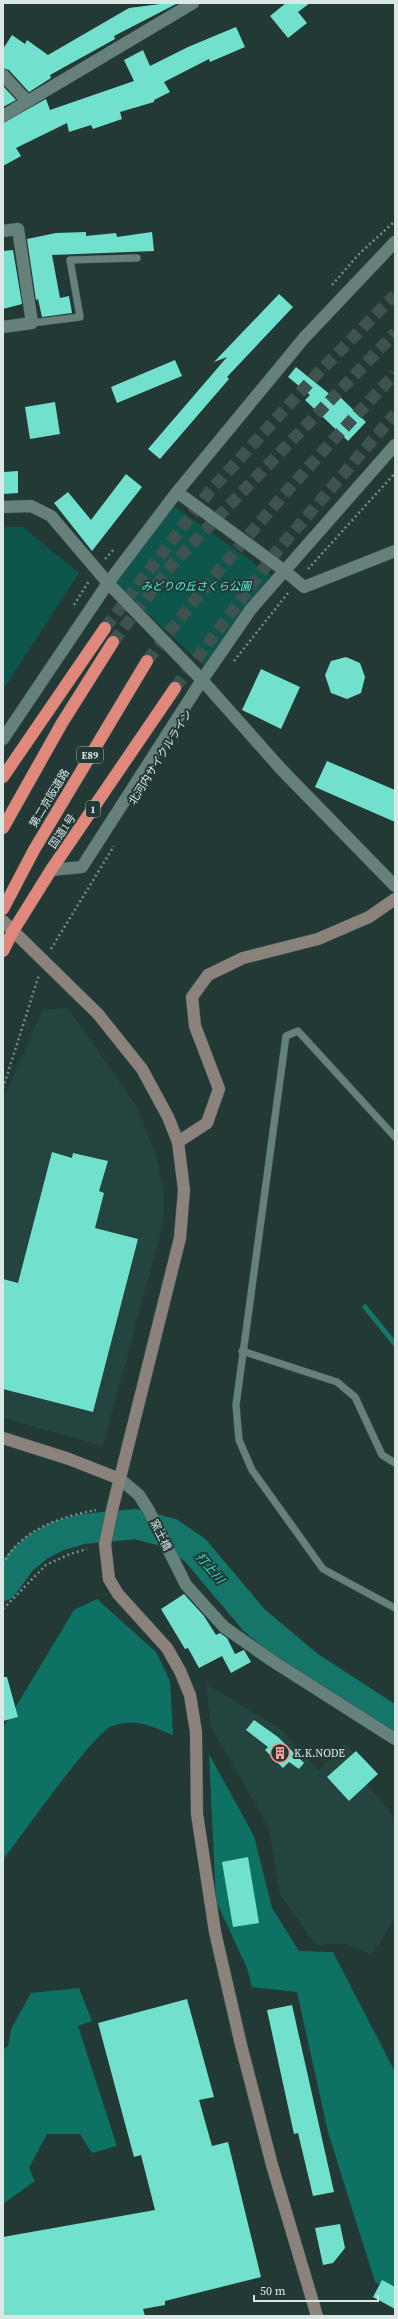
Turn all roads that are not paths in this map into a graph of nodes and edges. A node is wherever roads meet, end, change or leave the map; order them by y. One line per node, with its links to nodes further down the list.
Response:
1 (193, 3): 3 (street)
2 (3, 75): 3 (street)
3 (27, 101): 4 (street)
4 (3, 116)
5 (3, 231): 8 (street)
6 (395, 242): 11 (street)
7 (137, 258): 8 (lane)
8 (32, 323): 9 (street)
9 (3, 327)
10 (395, 445): 14 (street)
11 (176, 492): 14 (street); 15 (street)
12 (3, 507): 15 (street)
13 (395, 551): 14 (street)
14 (285, 571): 19 (street)
15 (108, 583): 19 (street); 21 (street)
16 (105, 628): 22 (highway)
17 (113, 642): 23 (highway)
18 (147, 661): 27 (highway, 第二京阪道路 / E89)
19 (202, 680): 24 (street); 25 (street)
20 (175, 688): 24 (highway, 国道1号 / 1)
21 (3, 738)
22 (3, 777)
23 (3, 828)
24 (52, 870): 29 (highway, 国道1号 / 1)
25 (395, 886)
26 (395, 899): 32 (street)
27 (3, 909)
28 (3, 921): 29 (street)
29 (13, 931): 30 (highway, 国道1号 / 1); 32 (street)
30 (3, 951)
31 (395, 1137): 33 (lane)
32 (178, 1142): 36 (street)
33 (242, 1351): 35 (lane); 37 (lane)
34 (3, 1438): 36 (street)
35 (395, 1462)
36 (120, 1479): 38 (street, 窯土橋); 39 (street)
37 (395, 1608)
38 (395, 1740)
39 (317, 2316)

